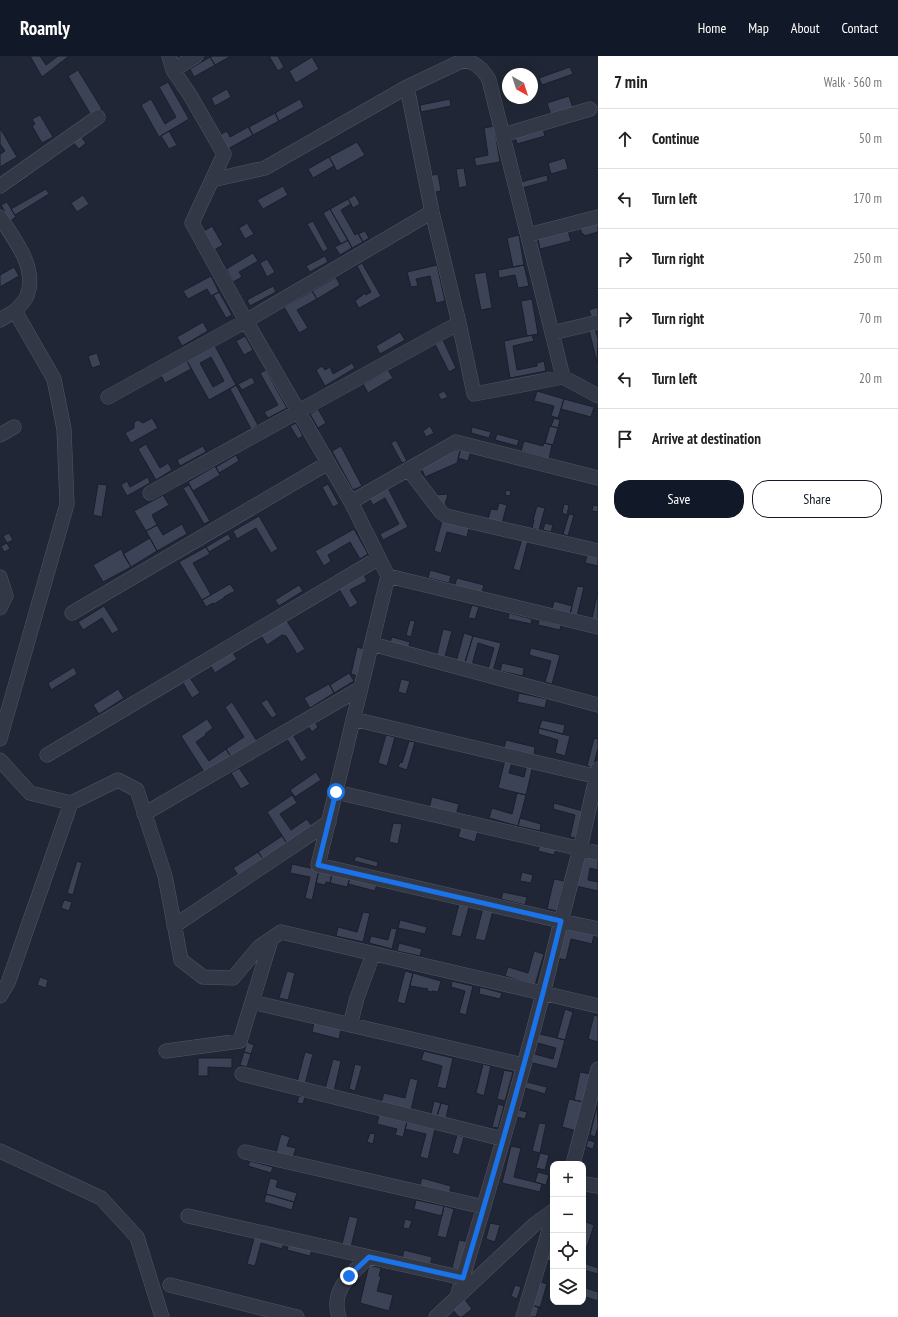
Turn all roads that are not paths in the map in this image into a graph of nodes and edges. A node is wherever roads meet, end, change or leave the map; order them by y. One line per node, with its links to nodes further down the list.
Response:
1 (196, 56): 3 (street)
2 (463, 58): 4 (street); 7 (street)
3 (171, 63): 8 (street)
4 (407, 87): 8 (street); 10 (street)
5 (590, 108): 7 (street)
6 (98, 117): 9 (street)
7 (503, 135): 13 (street)
8 (212, 180): 15 (street)
9 (0, 186)
10 (432, 212): 15 (street); 18 (street)
11 (0, 216): 14 (street)
12 (598, 217): 13 (street)
13 (528, 235): 19 (street)
14 (15, 311): 16 (street); 42 (street)
15 (245, 319): 22 (street); 23 (street)
16 (0, 320)
17 (598, 322): 19 (street)
18 (459, 323): 20 (street); 23 (street)
19 (552, 333): 20 (street)
20 (563, 377): 21 (street)
21 (598, 396)
22 (108, 397)
23 (298, 411): 26 (street); 29 (street)
24 (14, 427): 25 (street)
25 (0, 435)
26 (328, 463): 30 (street); 36 (street)
27 (408, 469): 28 (street); 30 (street); 31 (street)
28 (598, 478)
29 (150, 493)
30 (351, 502): 32 (street)
31 (598, 551)
32 (379, 558): 33 (street); 43 (street)
33 (388, 576): 37 (street); 38 (street)
34 (0, 577): 35 (street)
35 (0, 608)
36 (72, 613)
37 (598, 626)
38 (372, 644): 39 (street); 40 (street)
39 (361, 688): 41 (street); 48 (street)
40 (598, 705)
41 (353, 719): 45 (street); 46 (street)
42 (0, 739)
43 (47, 755)
44 (0, 760): 47 (street)
45 (597, 774): 50 (street)
46 (336, 792): 49 (street); 50 (street)
47 (70, 802): 48 (street); 58 (street)
48 (144, 814): 53 (street)
49 (329, 822): 52 (street); 53 (street)
50 (580, 849): 51 (street); 52 (street)
51 (598, 853)
52 (561, 921): 54 (street); 57 (street)
53 (174, 926): 55 (street)
54 (598, 929)
55 (271, 940): 56 (street); 59 (street)
56 (373, 954): 57 (street); 61 (street)
57 (544, 993): 60 (street); 63 (street)
58 (0, 996)
59 (252, 1002): 61 (street); 62 (street)
60 (598, 1006)
61 (350, 1025): 63 (street)
62 (166, 1051)
63 (524, 1065): 66 (street)
64 (598, 1069): 69 (street)
65 (242, 1074): 66 (street)
66 (503, 1139): 72 (street)
67 (0, 1151): 80 (street)
68 (245, 1152): 72 (street)
69 (574, 1161)
70 (586, 1184): 71 (street)
71 (598, 1186)
72 (484, 1207): 77 (street)
73 (550, 1213): 79 (street)
74 (188, 1216): 76 (street)
75 (550, 1227): 84 (street)
76 (369, 1257): 77 (street); 82 (street)
77 (463, 1278): 79 (street)
78 (170, 1285): 81 (street)
79 (457, 1297): 83 (street)
80 (162, 1317)
81 (297, 1317)
82 (339, 1317)
83 (436, 1317)
84 (523, 1317)

